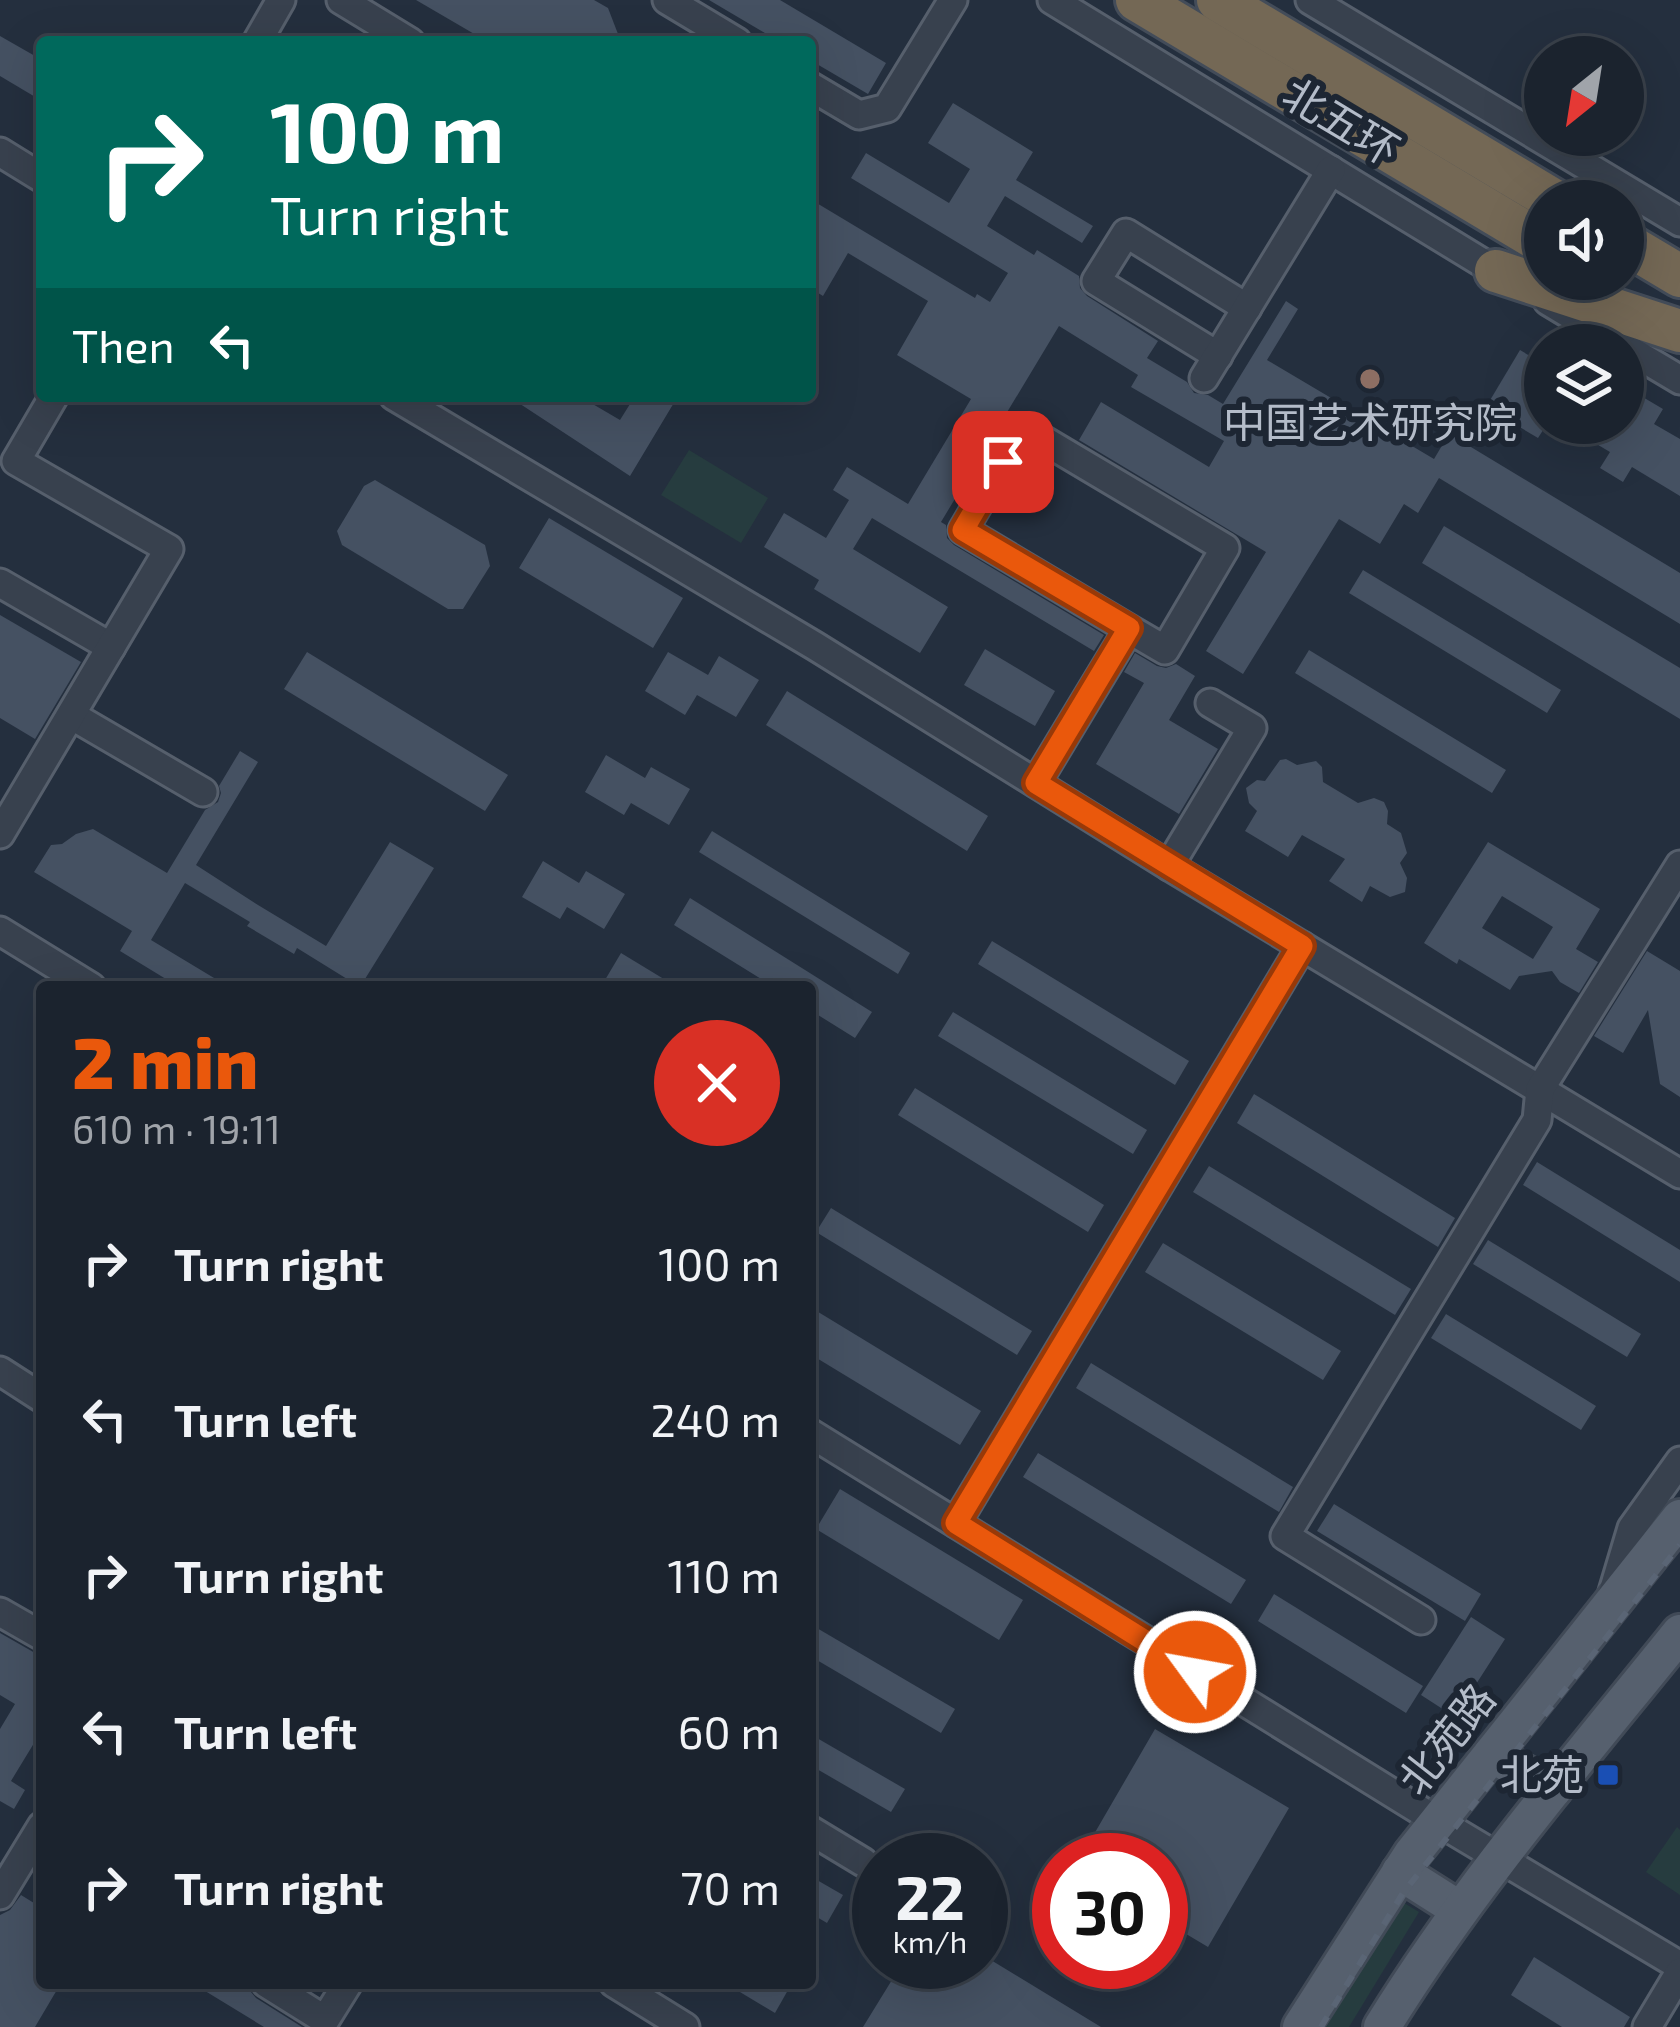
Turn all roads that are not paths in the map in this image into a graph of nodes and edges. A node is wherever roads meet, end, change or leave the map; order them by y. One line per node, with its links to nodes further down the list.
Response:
1 (281, 0): 9 (street)
2 (341, 0): 10 (street)
3 (667, 0): 11 (street)
4 (952, 0): 12 (street)
5 (1052, 0): 14 (street)
6 (1136, 0): 18 (highway, 北五环)
7 (1218, 0): 16 (highway, 北五环)
8 (1310, 0): 17 (street)
9 (260, 36)
10 (400, 36)
11 (727, 36)
12 (816, 90)
13 (0, 152): 15 (street)
14 (1331, 170): 20 (street); 23 (street)
15 (36, 174)
16 (1524, 183)
17 (1680, 222)
18 (1524, 231)
19 (1644, 255): 21 (highway)
20 (1496, 271): 24 (street); 25 (highway)
21 (1680, 276)
22 (1636, 300): 25 (highway)
23 (1247, 308): 23 (street)
24 (1586, 324)
25 (1680, 328)
26 (1644, 358): 27 (street)
27 (1680, 380)
28 (49, 402): 30 (street)
29 (433, 406): 36 (street)
30 (8, 456): 33 (street)
31 (0, 584): 33 (street)
32 (1129, 628): 32 (street); 36 (street)
33 (111, 647): 35 (street)
34 (1210, 703): 39 (street)
35 (71, 715): 37 (street); 38 (street)
36 (1036, 783): 39 (street)
37 (203, 792)
38 (0, 834)
39 (1169, 866): 42 (street)
40 (1680, 866): 44 (street)
41 (0, 931): 43 (street)
42 (1302, 946): 44 (street); 51 (street)
43 (81, 981)
44 (1540, 1089): 45 (street); 54 (street)
45 (1680, 1174)
46 (0, 1371): 47 (street)
47 (36, 1394)
48 (816, 1437): 51 (street)
49 (1680, 1461): 52 (street)
50 (1680, 1518): 52 (main road, 北苑路)
51 (956, 1523): 61 (street)
52 (1609, 1606): 59 (main road, 北苑路)
53 (0, 1612): 55 (street)
54 (1421, 1620)
55 (36, 1633)
56 (1680, 1633): 58 (main road)
57 (1680, 1658): 58 (street)
58 (1639, 1684): 60 (main road)
59 (1492, 1754): 60 (main road); 61 (main road, 北苑路)
60 (1553, 1790): 65 (main road)
61 (1438, 1822): 65 (street); 66 (main road, 北苑路)
62 (816, 1834): 64 (street)
63 (36, 1841): 67 (street)
64 (852, 1855)
65 (1499, 1857): 68 (main road); 69 (street)
66 (1400, 1872): 68 (main road); 75 (main road, 北苑路)
67 (0, 1895)
68 (1460, 1910): 76 (main road)
69 (1680, 1969): 73 (street)
70 (276, 1989): 71 (street)
71 (344, 1989)
72 (624, 1989): 74 (street)
73 (1650, 2026)
74 (685, 2027)
75 (1300, 2027)
76 (1382, 2027)

